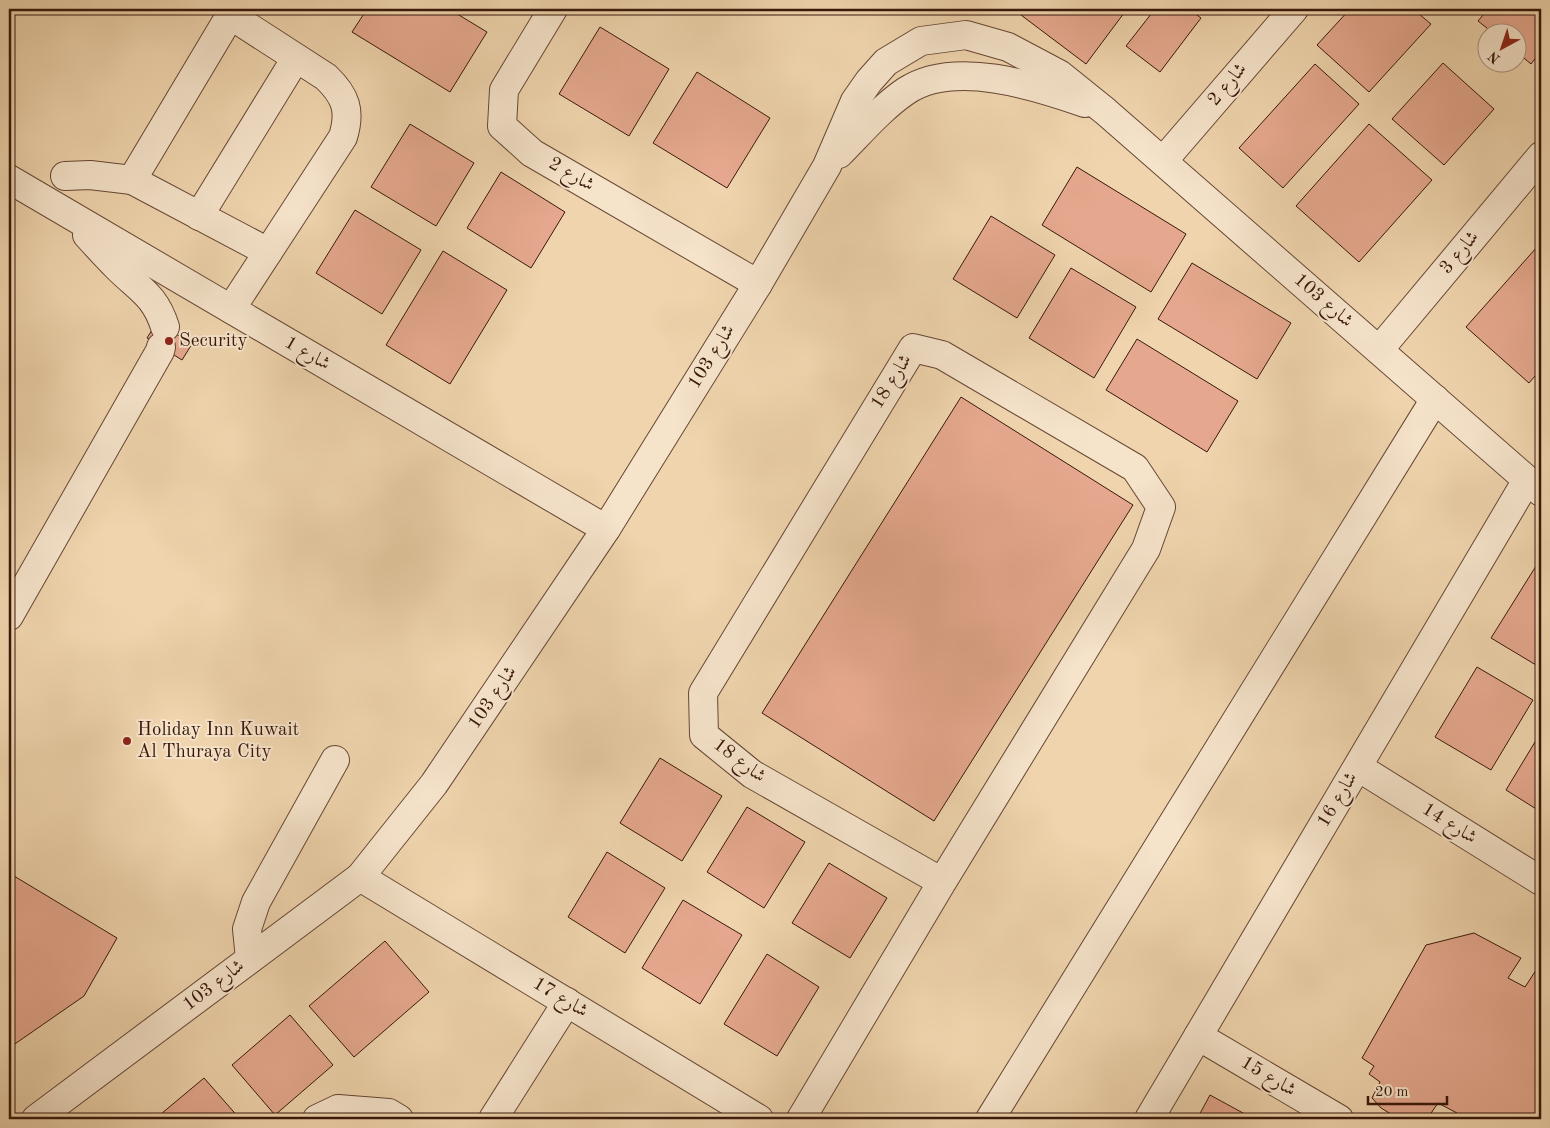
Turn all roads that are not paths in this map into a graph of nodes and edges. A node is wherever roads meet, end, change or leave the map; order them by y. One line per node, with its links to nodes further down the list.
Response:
1 (553, 9): 15 (street, شارع 2)
2 (1294, 9): 7 (street, شارع 2)
3 (232, 12): 4 (street); 11 (street)
4 (296, 58): 13 (street); 14 (street)
5 (1105, 111): 7 (street, شارع 103); 8 (street, شارع 103); 8 (street, شارع 103)
6 (1541, 156): 17 (street, شارع 3)
7 (1163, 161): 17 (street, شارع 103)
8 (827, 166): 15 (street, شارع 103)
9 (65, 176): 11 (street)
10 (9, 179): 12 (street, شارع 1)
11 (132, 180): 13 (street)
12 (65, 212): 16 (street, شارع 1); 21 (street)
13 (199, 216): 14 (street)
14 (268, 252): 16 (street)
15 (758, 284): 20 (street, شارع 103)
16 (231, 309): 20 (street, شارع 1)
17 (1379, 350): 18 (street, شارع 103)
18 (1435, 399): 19 (street, شارع 103); 36 (street)
19 (1534, 486): 23 (street, شارع 16)
20 (606, 529): 24 (street, شارع 103)
21 (9, 616)
22 (335, 760): 27 (street)
23 (1358, 767): 25 (street, شارع 14); 29 (street, شارع 16)
24 (360, 877): 27 (street, شارع 103); 28 (street, شارع 17)
25 (1541, 881)
26 (942, 882): 26 (street, شارع 18); 35 (street, شارع 18)
27 (250, 959): 31 (street, شارع 103)
28 (567, 1002): 30 (street); 34 (street, شارع 17)
29 (1198, 1036): 37 (street, شارع 16); 38 (street, شارع 15)
30 (504, 1115)
31 (36, 1119)
32 (317, 1119): 33 (street)
33 (399, 1119)
34 (759, 1119)
35 (801, 1119)
36 (990, 1119)
37 (1149, 1119)
38 (1338, 1119)

